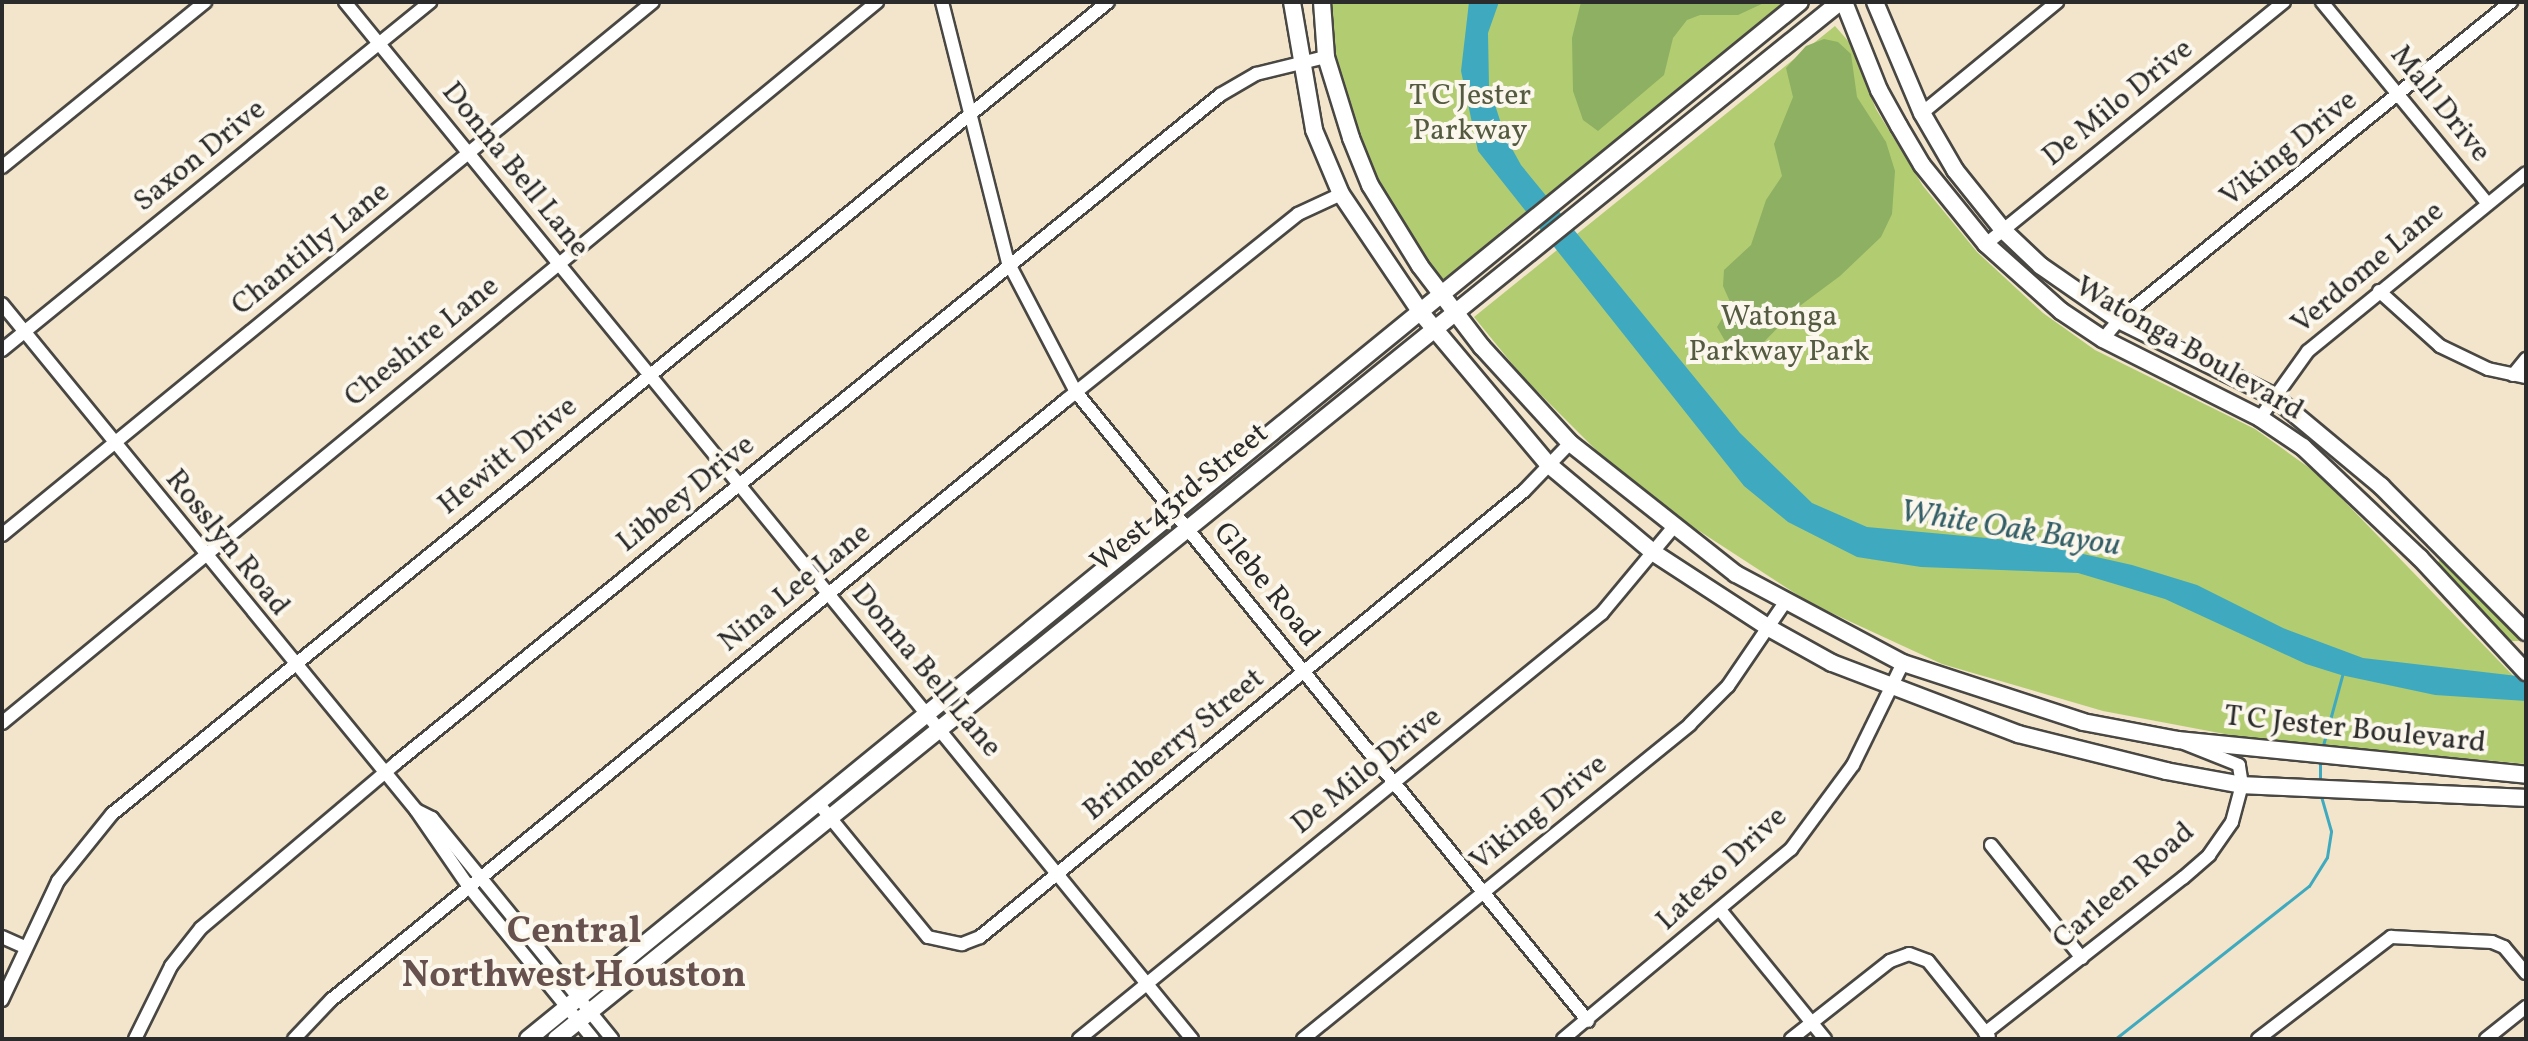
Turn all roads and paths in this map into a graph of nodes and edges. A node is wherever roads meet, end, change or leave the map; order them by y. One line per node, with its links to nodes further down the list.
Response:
1 (205, 2): 26 (street)
2 (345, 2): 17 (street, Donna Bell Lane)
3 (430, 2): 17 (street, Saxon Drive)
4 (653, 2): 25 (street, Chantilly Lane)
5 (877, 2): 33 (street, Cheshire Lane)
6 (942, 2): 21 (street, Glebe Road)
7 (1108, 2): 21 (street, Hewitt Drive)
8 (1292, 2): 19 (main road, T C Jester Boulevard)
9 (1322, 2): 18 (main road, T C Jester Boulevard)
10 (1800, 2): 23 (main road, West 43rd Street)
11 (1842, 2): 24 (main road, West 43rd Street); 31 (main road, Watonga Boulevard)
12 (1875, 2): 22 (main road, Watonga Boulevard)
13 (2057, 2): 22 (street)
14 (2284, 2): 30 (street, De Milo Drive)
15 (2322, 2): 20 (street, Mall Drive)
16 (2511, 2): 20 (street, Viking Drive)
17 (379, 43): 25 (street, Donna Bell Lane); 41 (street, Saxon Drive)
18 (1326, 57): 19 (street, Libbey Drive); 35 (main road, T C Jester Boulevard)
19 (1299, 62): 28 (main road, T C Jester Boulevard); 32 (street, Libbey Drive)
20 (2399, 93): 29 (street, Mall Drive); 39 (street, Viking Drive)
21 (967, 113): 32 (street, Glebe Road); 45 (street, Hewitt Drive)
22 (1922, 113): 30 (main road, Watonga Boulevard)
23 (1653, 122): 24 (main road); 35 (main road, West 43rd Street)
24 (1668, 141): 37 (main road, West 43rd Street)
25 (469, 154): 33 (street, Donna Bell Lane); 54 (street, Chantilly Lane)
26 (2, 167)
27 (2526, 173): 29 (street, Verdome Lane)
28 (1341, 194): 38 (main road, T C Jester Boulevard); 48 (street, Nina Lee Lane)
29 (2487, 203): 34 (street, Verdome Lane)
30 (2003, 230): 31 (street, De Milo Drive); 39 (main road, Watonga Boulevard)
31 (1986, 244): 42 (main road, Watonga Boulevard)
32 (1008, 262): 48 (street, Glebe Road); 56 (street, Libbey Drive)
33 (559, 264): 45 (street, Donna Bell Lane); 63 (street, Cheshire Lane)
34 (2379, 291): 46 (street); 49 (street, Verdome Lane)
35 (1442, 296): 37 (main road, T C Jester Boulevard); 38 (main road, West 43rd Street)
36 (2, 304): 41 (street, Rosslyn Road)
37 (1455, 312): 40 (main road, West 43rd Street); 53 (main road, T C Jester Boulevard)
38 (1422, 314): 40 (main road, T C Jester Boulevard); 47 (main road, West 43rd Street)
39 (2119, 320): 42 (street, Viking Drive); 49 (main road, Watonga Boulevard)
40 (1433, 328): 50 (main road, West 43rd Street); 55 (main road, T C Jester Boulevard)
41 (25, 332): 43 (street, Saxon Drive); 54 (street, Rosslyn Road)
42 (2103, 339): 51 (main road, Watonga Boulevard)
43 (2, 350)
44 (2526, 359): 46 (street)
45 (649, 374): 56 (street, Donna Bell Lane); 72 (street, Hewitt Drive)
46 (2519, 376)
47 (1333, 384): 50 (main road); 52 (main road, West 43rd Street)
48 (1076, 392): 57 (street, Glebe Road); 65 (street, Nina Lee Lane)
49 (2273, 396): 51 (street, Verdome Lane); 61 (main road, Watonga Boulevard)
50 (1349, 397): 52 (main road, West 43rd Street)
51 (2260, 418): 64 (main road, Watonga Boulevard)
52 (1280, 442): 57 (main road, West 43rd Street); 58 (main road, West 43rd Street)
53 (1570, 443): 55 (street, Brimberry Street); 59 (main road, T C Jester Boulevard)
54 (113, 444): 60 (street, Chantilly Lane); 63 (street, Rosslyn Road)
55 (1548, 464): 62 (main road, T C Jester Boulevard); 74 (street, Brimberry Street)
56 (739, 484): 65 (street, Donna Bell Lane); 81 (street, Libbey Drive)
57 (1174, 514): 58 (street, Glebe Road); 67 (main road, West 43rd Street)
58 (1186, 528): 68 (main road, West 43rd Street); 74 (street, Glebe Road)
59 (1672, 529): 62 (street, De Milo Drive); 66 (main road, T C Jester Boulevard)
60 (2, 535)
61 (2436, 542): 64 (main road); 70 (main road, Watonga Boulevard)
62 (1654, 553): 69 (main road, T C Jester Boulevard); 83 (street, De Milo Drive)
63 (203, 554): 72 (street, Rosslyn Road); 77 (street, Cheshire Lane)
64 (2420, 558): 73 (main road, Watonga Boulevard)
65 (829, 594): 76 (street, Donna Bell Lane); 92 (street, Nina Lee Lane)
66 (1784, 604): 69 (street, Viking Drive); 71 (main road, T C Jester Boulevard)
67 (1051, 614): 68 (main road); 76 (main road, West 43rd Street)
68 (1062, 628): 78 (main road, West 43rd Street)
69 (1769, 628): 75 (main road, T C Jester Boulevard); 94 (street, Viking Drive)
70 (2526, 632)
71 (1903, 663): 75 (street, Latexo Drive); 79 (main road, T C Jester Boulevard)
72 (293, 665): 81 (street, Rosslyn Road); 98 (street, Hewitt Drive)
73 (2526, 672)
74 (1304, 673): 83 (street, Glebe Road); 91 (street, Brimberry Street)
75 (1893, 688): 84 (main road, T C Jester Boulevard); 96 (street, Latexo Drive)
76 (928, 716): 78 (street, Donna Bell Lane); 87 (main road, West 43rd Street)
77 (2, 723)
78 (939, 729): 89 (main road, West 43rd Street); 91 (street, Donna Bell Lane)
79 (2178, 740): 80 (main road, T C Jester Boulevard); 84 (street)
80 (2478, 770): 82 (main road, T C Jester Boulevard); 85 (main road)
81 (384, 773): 88 (street, Rosslyn Road); 108 (street, Libbey Drive)
82 (2526, 775)
83 (1392, 785): 94 (street, Glebe Road); 101 (street, De Milo Drive)
84 (2242, 785): 85 (main road, T C Jester Boulevard); 99 (street, Carleen Road)
85 (2475, 793): 86 (main road, T C Jester Boulevard)
86 (2526, 798)
87 (819, 804): 89 (street, Brimberry Street); 95 (main road, West 43rd Street)
88 (416, 810): 92 (street, Rosslyn Road); 93 (street, Rosslyn Road)
89 (830, 818): 91 (street, Brimberry Street); 95 (main road, West 43rd Street)
90 (1991, 845): 99 (street)
91 (1057, 874): 101 (street, Donna Bell Lane)
92 (481, 877): 93 (street, Nina Lee Lane); 104 (street, Rosslyn Road)
93 (469, 887): 104 (street, Rosslyn Road); 109 (street, Nina Lee Lane)
94 (1482, 893): 105 (street, Glebe Road); 116 (street, Viking Drive)
95 (712, 903): 104 (main road, West 43rd Street)
96 (1721, 911): 105 (street, Latexo Drive); 106 (street)
97 (2, 937): 98 (street)
98 (24, 947): 102 (street, Hewitt Drive)
99 (2082, 958): 107 (street, Carleen Road)
100 (2526, 973): 120 (street)
101 (1146, 983): 114 (street, De Milo Drive); 115 (street, Donna Bell Lane)
102 (2, 1000)
103 (2526, 1007): 121 (street)
104 (580, 1009): 110 (main road, West 43rd Street); 111 (main road, West 43rd Street); 112 (street, Rosslyn Road); 113 (street, Rosslyn Road)
105 (1588, 1021): 117 (street, Latexo Drive)
106 (1812, 1023): 107 (street); 118 (street); 119 (street)
107 (1988, 1036)
108 (135, 1039)
109 (294, 1039)
110 (528, 1039)
111 (556, 1039)
112 (593, 1039)
113 (612, 1039)
114 (1079, 1039)
115 (1192, 1039)
116 (1303, 1039)
117 (1563, 1039)
118 (1791, 1039)
119 (1825, 1039)
120 (2258, 1039)
121 (2486, 1039)

